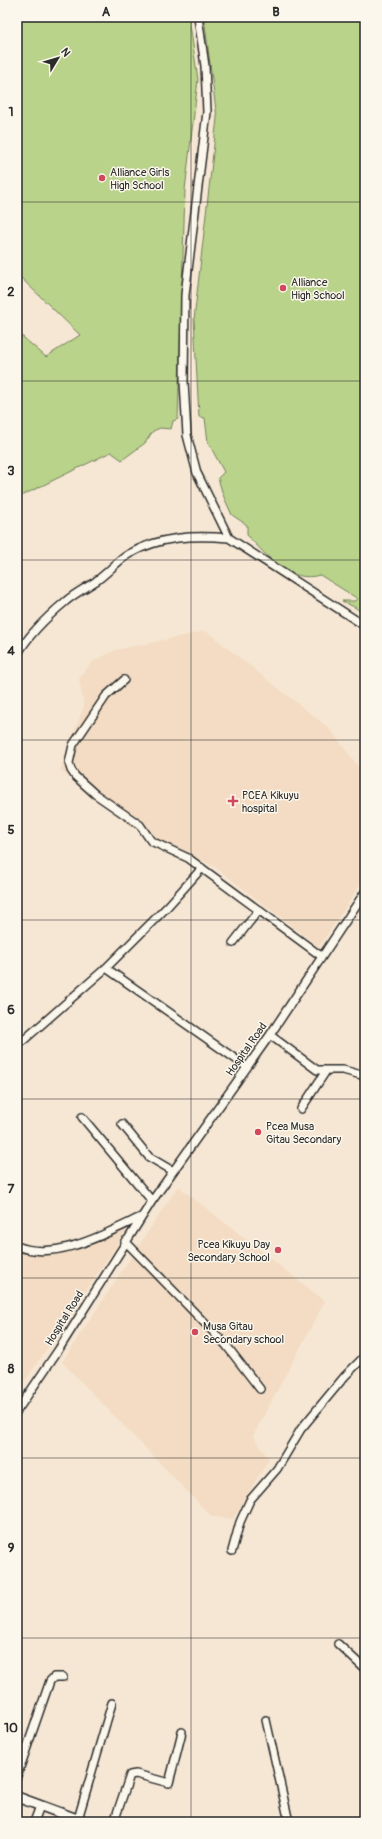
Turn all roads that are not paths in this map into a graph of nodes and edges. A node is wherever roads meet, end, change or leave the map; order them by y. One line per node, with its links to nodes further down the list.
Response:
1 (198, 17): 2 (street)
2 (229, 538): 3 (street); 4 (street)
3 (365, 626)
4 (17, 655)
5 (124, 680): 6 (street)
6 (202, 868): 8 (street); 11 (street)
7 (365, 892): 10 (street, Hospital Road)
8 (258, 911): 9 (street); 10 (street)
9 (233, 943)
10 (321, 956): 12 (street, Hospital Road)
11 (106, 968): 13 (street); 14 (street)
12 (270, 1035): 14 (street, Hospital Road); 15 (street)
13 (17, 1046)
14 (247, 1067): 20 (street, Hospital Road)
15 (326, 1071): 16 (street); 17 (street)
16 (365, 1076)
17 (301, 1109)
18 (82, 1117): 21 (street)
19 (122, 1124): 20 (street)
20 (173, 1171): 21 (street, Hospital Road)
21 (152, 1201): 22 (street, Hospital Road)
22 (142, 1217): 23 (street, Hospital Road); 24 (street)
23 (125, 1241): 26 (street); 27 (street, Hospital Road)
24 (17, 1246)
25 (365, 1356): 28 (street)
26 (260, 1388)
27 (17, 1411)
28 (232, 1551)
29 (338, 1644): 30 (street)
30 (365, 1669)
31 (63, 1677): 35 (street)
32 (112, 1703): 38 (street)
33 (266, 1720): 41 (street)
34 (182, 1732): 40 (street)
35 (17, 1776)
36 (17, 1797): 37 (main road)
37 (40, 1806): 38 (main road); 39 (street)
38 (81, 1821)
39 (34, 1822)
40 (114, 1822)
41 (289, 1822)

